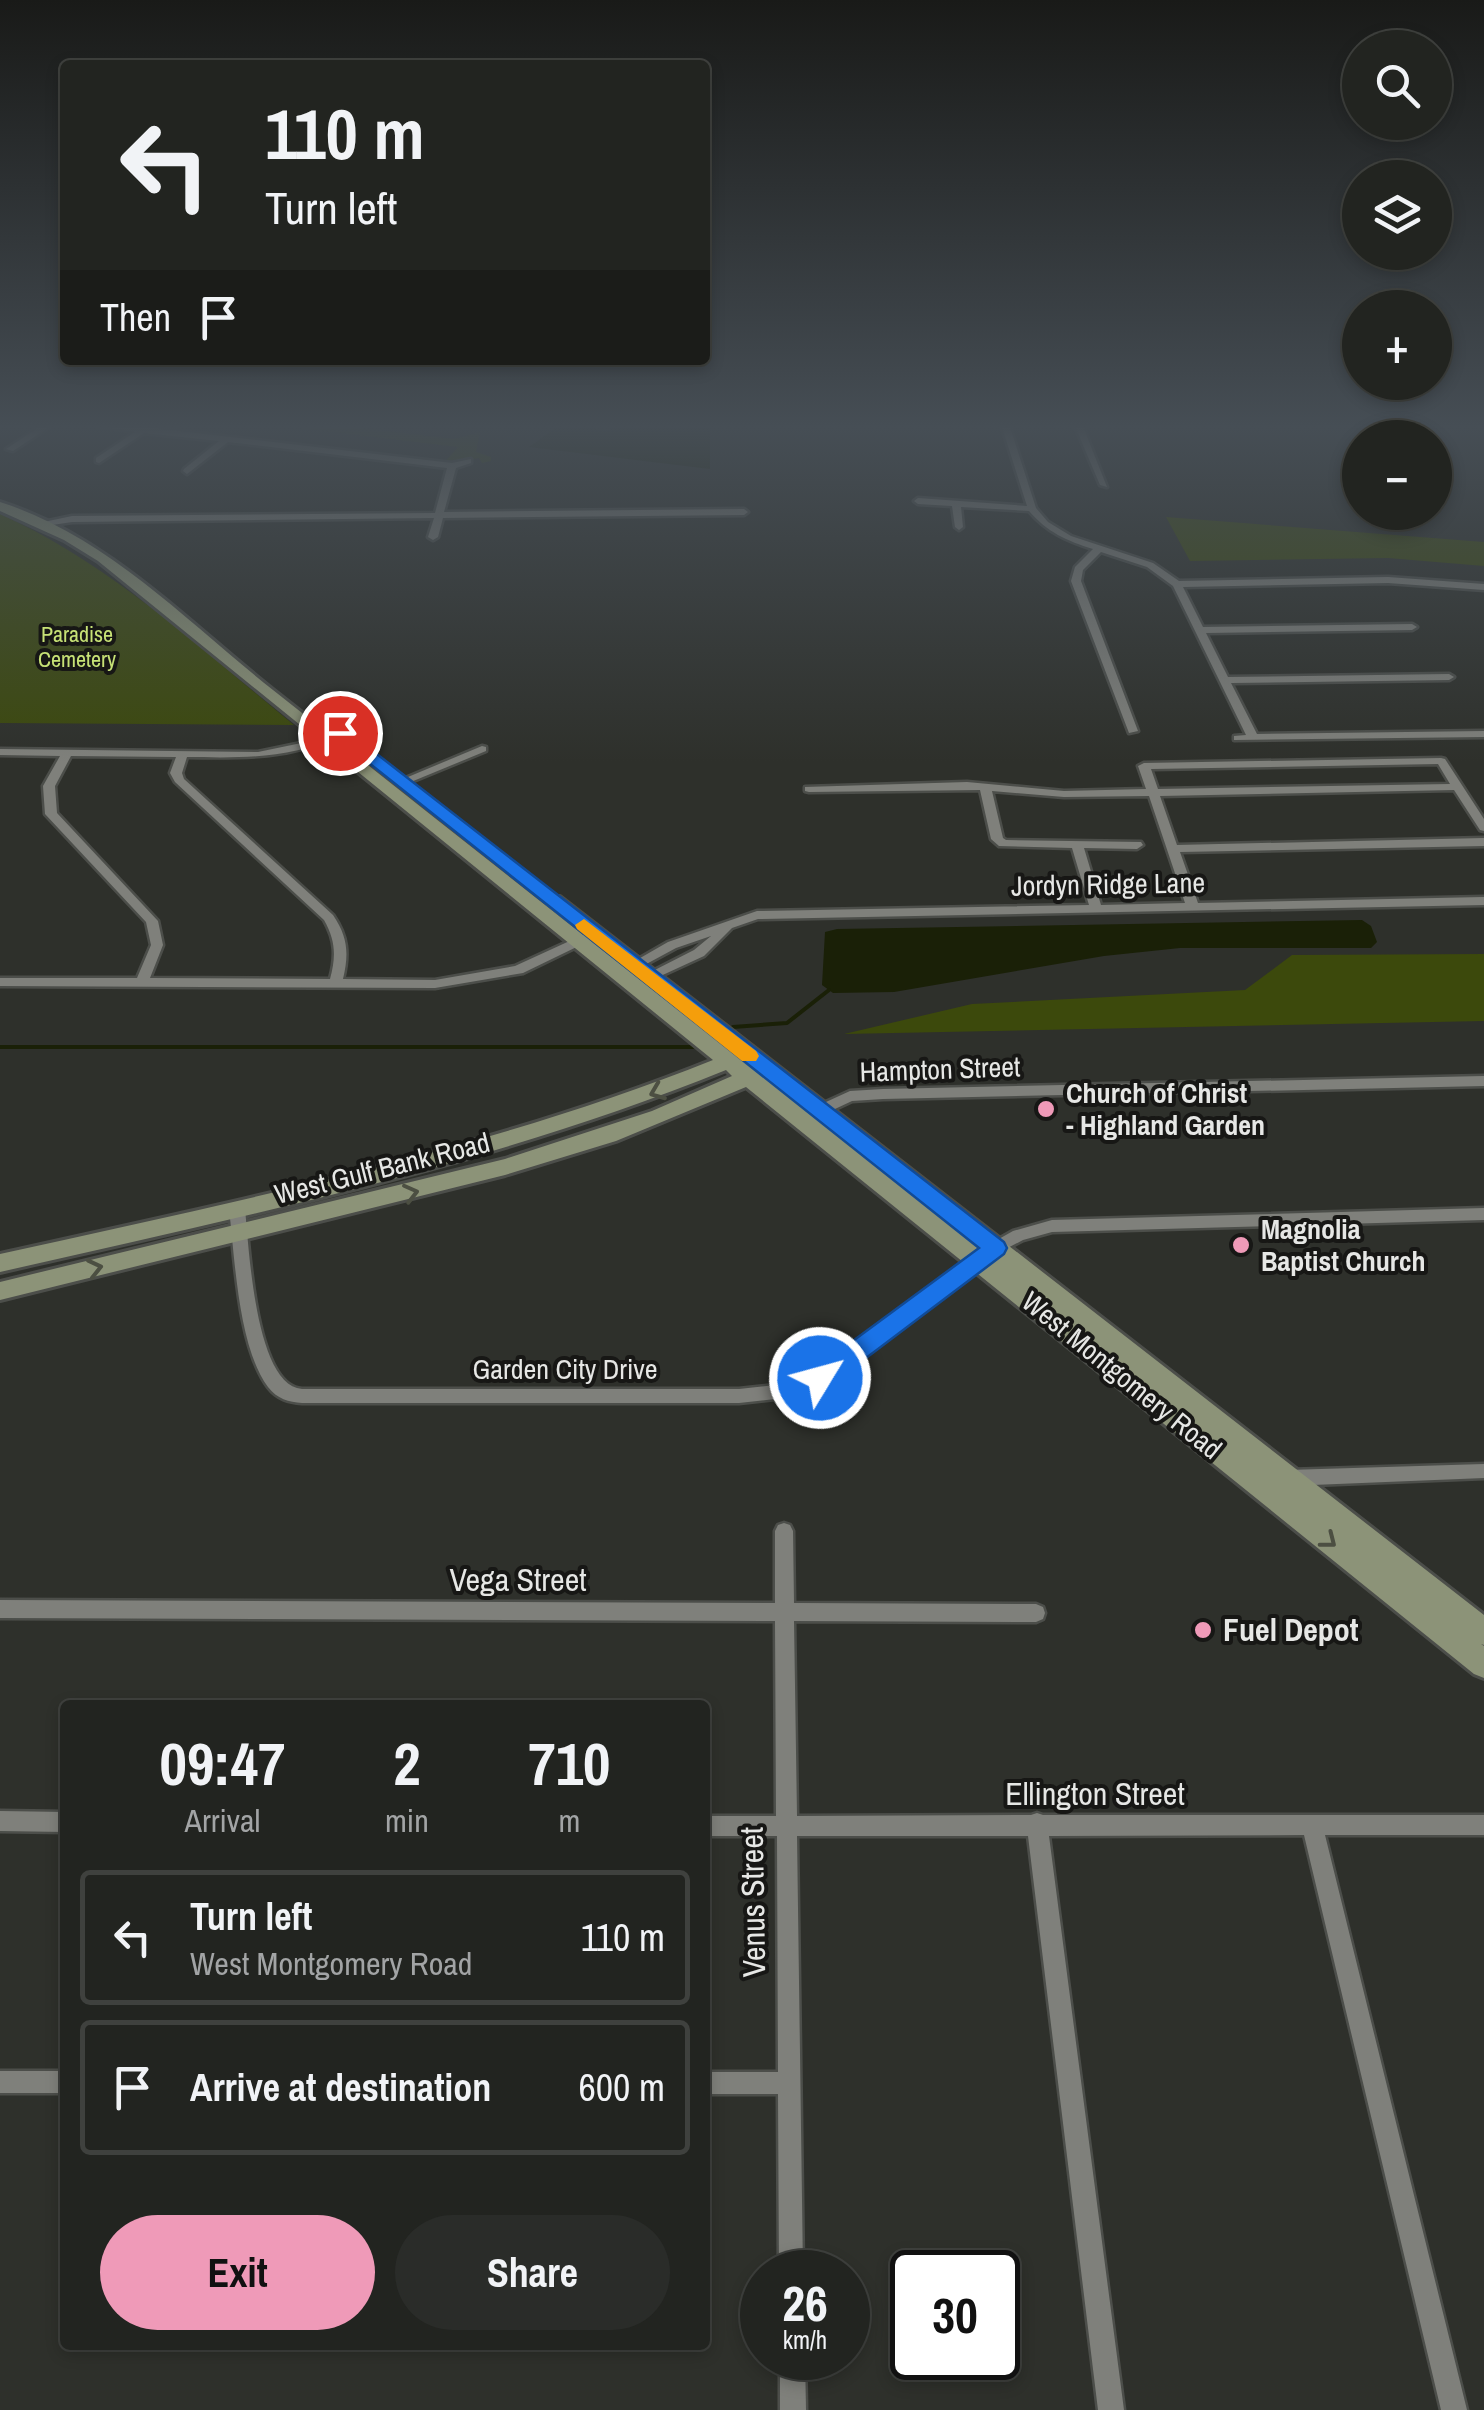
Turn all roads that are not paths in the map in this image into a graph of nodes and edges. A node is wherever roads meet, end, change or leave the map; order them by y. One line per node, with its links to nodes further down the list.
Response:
1 (70, 536): 12 (main road, West Montgomery Road)
2 (1068, 536): 3 (street)
3 (1100, 548): 4 (street); 10 (street)
4 (1177, 584): 5 (street); 7 (street)
5 (1484, 587)
6 (1412, 627): 7 (street)
7 (1201, 630): 9 (street)
8 (1449, 677): 9 (street)
9 (1226, 680): 14 (street)
10 (1133, 730)
11 (1484, 734): 14 (street)
12 (333, 736): 18 (street); 19 (main road, West Montgomery Road); 32 (main road, West Montgomery Road)
13 (1238, 738): 14 (street)
14 (1253, 738)
15 (482, 749): 19 (street)
16 (0, 752): 17 (street)
17 (67, 753): 18 (street); 35 (street)
18 (182, 754): 36 (street)
19 (402, 782): 32 (main road, West Montgomery Road)
20 (985, 786): 22 (street); 23 (street); 27 (street)
21 (1457, 787): 23 (street); 23 (street); 24 (street)
22 (809, 789)
23 (1153, 792): 28 (street)
24 (1484, 828)
25 (1484, 842): 28 (street)
26 (1137, 845): 27 (street)
27 (1078, 847): 31 (street)
28 (1173, 849): 30 (street)
29 (1484, 901): 30 (street, Jordyn Ridge Lane)
30 (1193, 907): 31 (street, Jordyn Ridge Lane)
31 (1096, 909): 33 (street, Jordyn Ridge Lane)
32 (586, 937): 33 (main road, West Montgomery Road); 36 (street); 37 (main road, West Montgomery Road)
33 (642, 971): 37 (main road, West Montgomery Road)
34 (0, 982): 35 (street)
35 (142, 983): 36 (street)
36 (336, 983)
37 (748, 1065): 39 (main road, West Montgomery Road); 40 (main road, West Gulf Bank Road, one-way to 40); 41 (main road, West Gulf Bank Road); 45 (main road, West Montgomery Road)
38 (1484, 1081): 39 (street, Hampton Street)
39 (820, 1111): 45 (main road, West Montgomery Road)
40 (512, 1142): 41 (main road); 42 (main road, West Gulf Bank Road)
41 (521, 1164): 44 (main road, West Gulf Bank Road, one-way to 41)
42 (236, 1208): 44 (street, Garden City Drive); 46 (main road, West Gulf Bank Road)
43 (1484, 1214): 45 (street, Garden City Drive)
44 (240, 1234): 45 (street, Garden City Drive); 47 (main road, West Gulf Bank Road, one-way to 44)
45 (987, 1254): 49 (main road, West Montgomery Road); 50 (main road, West Montgomery Road)
46 (0, 1264)
47 (0, 1291)
48 (1484, 1471): 49 (street)
49 (1288, 1478): 50 (street); 55 (main road, West Montgomery Road)
50 (1252, 1480): 56 (main road, West Montgomery Road, one-way to 56)
51 (784, 1530): 53 (street, Venus Street)
52 (0, 1610): 53 (street, Vega Street)
53 (784, 1610): 54 (street, Vega Street); 63 (street, Venus Street)
54 (1036, 1613)
55 (1484, 1632)
56 (1484, 1664)
57 (0, 1821): 58 (street)
58 (60, 1822)
59 (1038, 1823): 60 (street, Ellington Street); 63 (street, Ellington Street); 71 (street)
60 (1312, 1824): 61 (street, Ellington Street); 72 (street)
61 (1484, 1825)
62 (710, 1826): 63 (street, Ellington Street)
63 (784, 1826): 67 (street, Venus Street)
64 (0, 2082): 65 (street)
65 (60, 2082)
66 (710, 2083): 67 (street)
67 (789, 2083): 68 (street, Venus Street)
68 (792, 2250)
69 (793, 2380): 70 (street)
70 (793, 2410)
71 (1111, 2410)
72 (1454, 2410)

